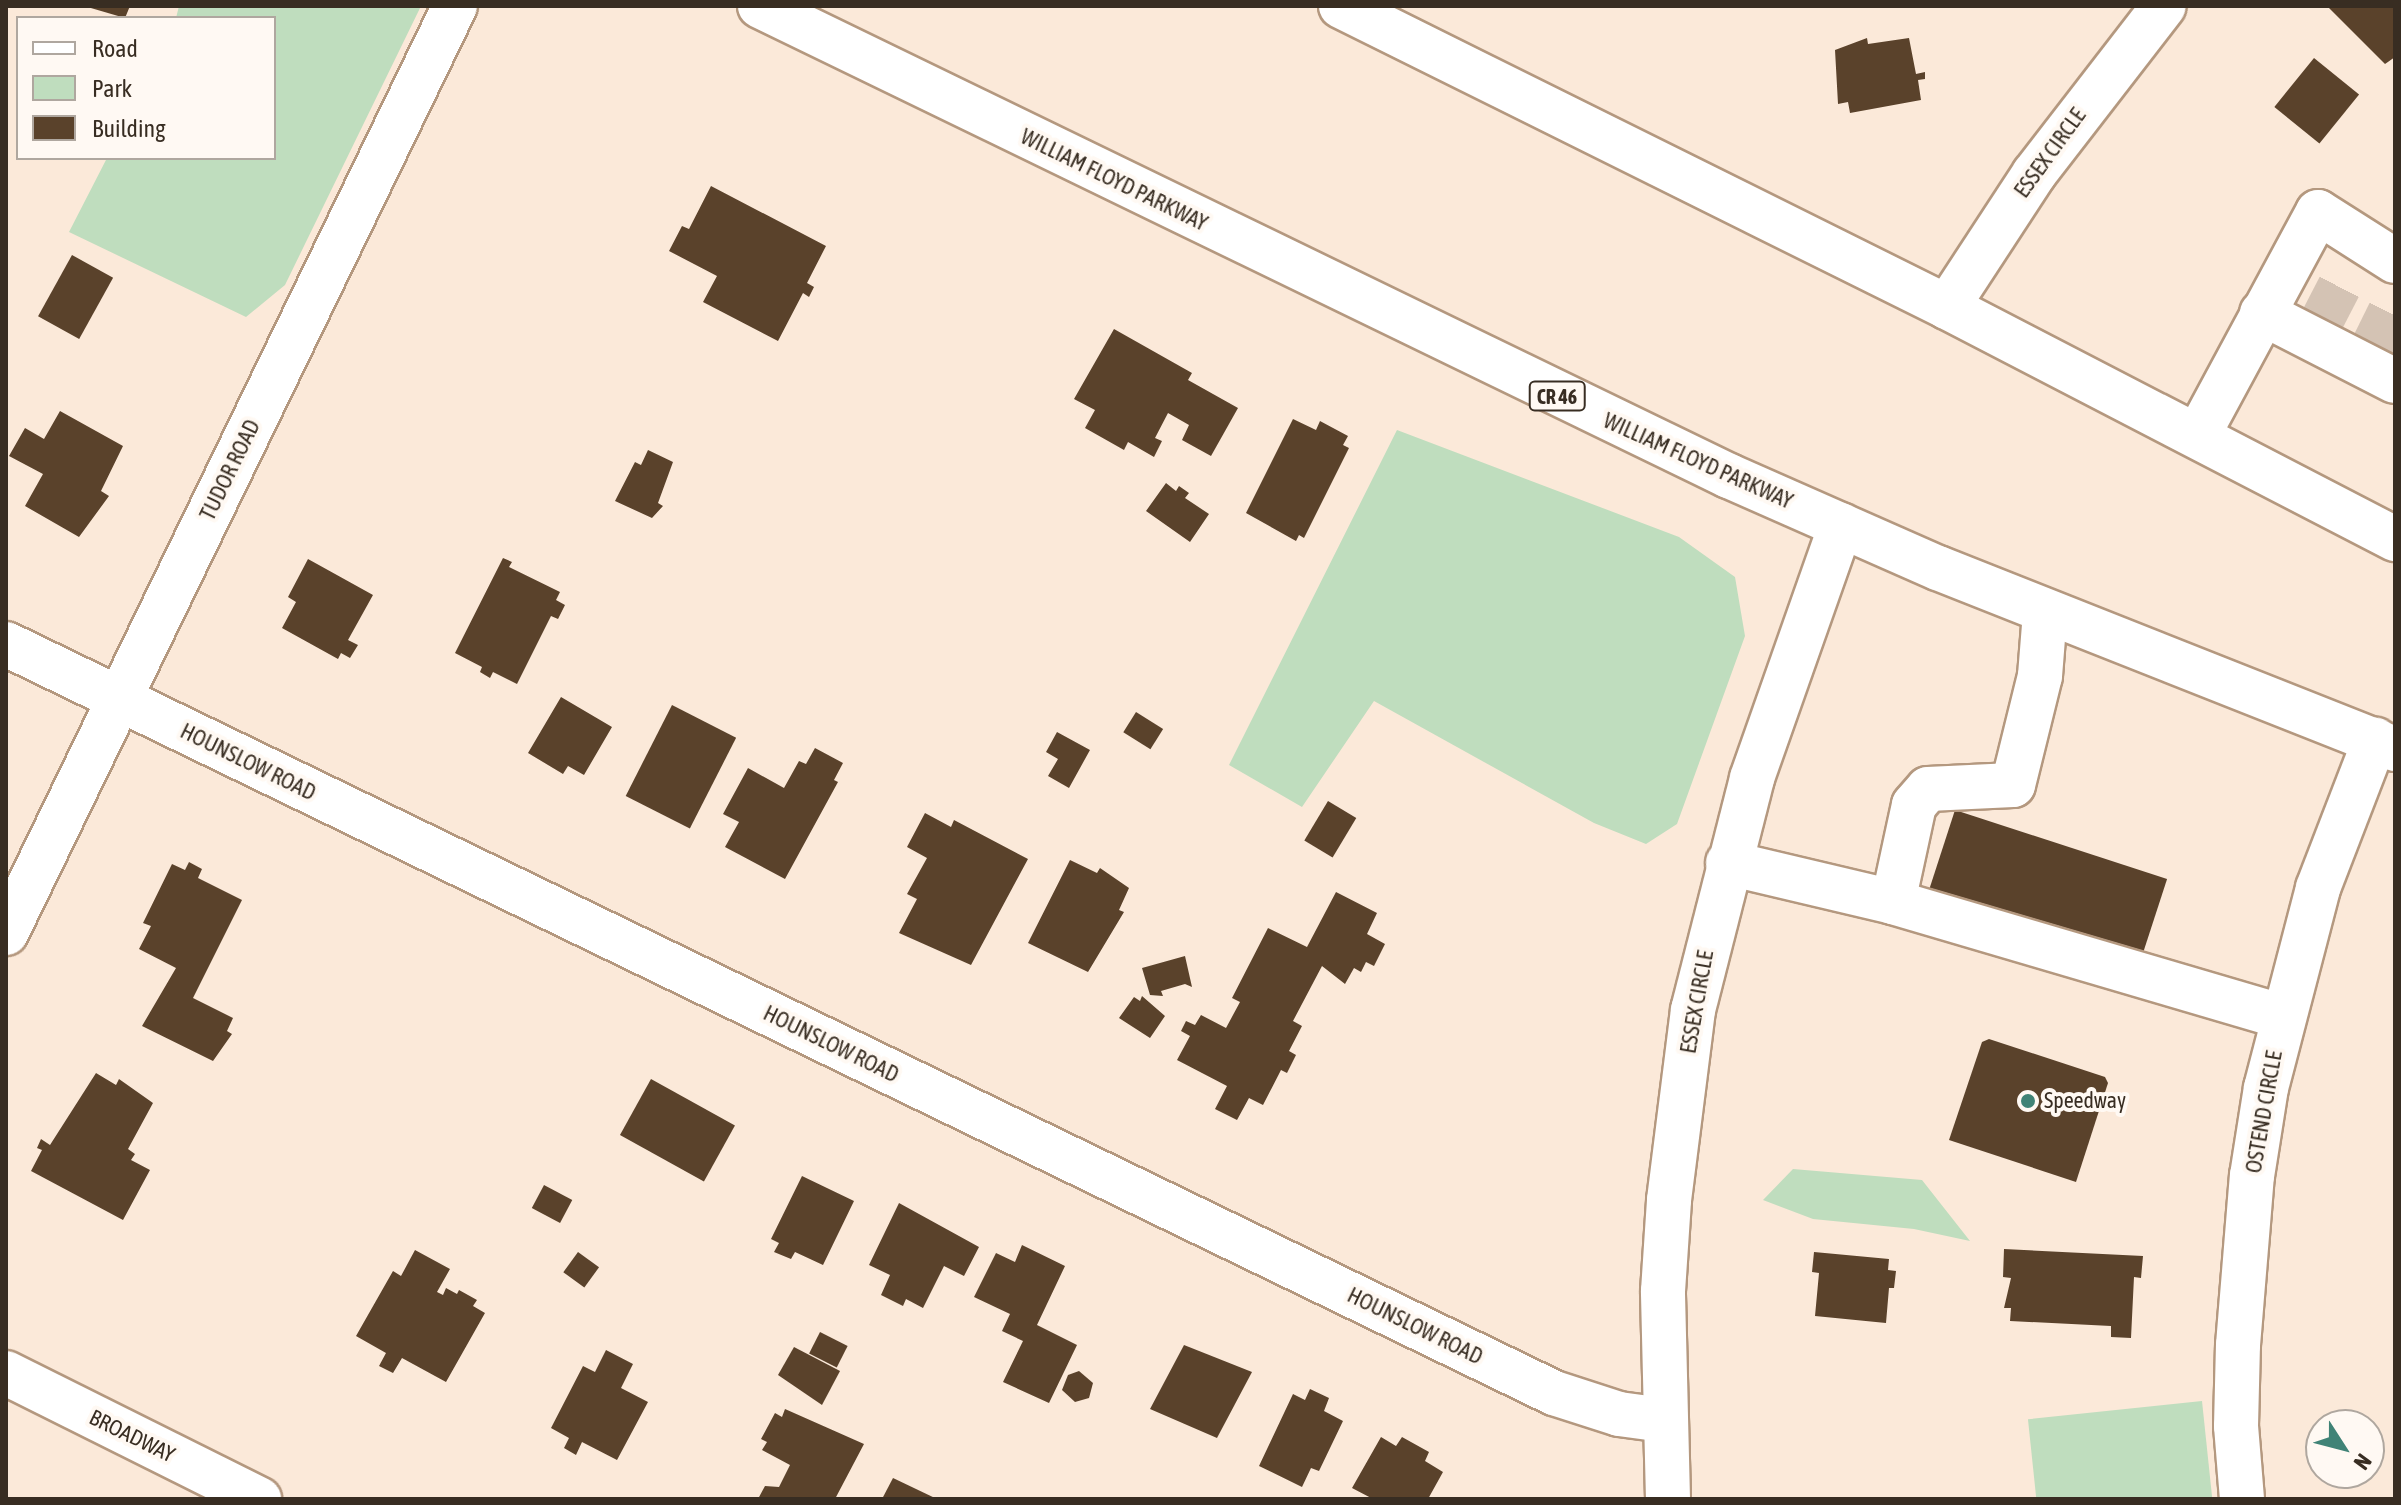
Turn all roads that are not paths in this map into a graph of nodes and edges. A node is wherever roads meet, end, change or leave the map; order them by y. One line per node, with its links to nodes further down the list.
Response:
1 (455, 6): 14 (main road, TUDOR ROAD)
2 (760, 6): 10 (main road, WILLIAM FLOYD PARKWAY / CR 46)
3 (1341, 6): 6 (main road)
4 (2164, 6): 6 (main road, ESSEX CIRCLE)
5 (2369, 256): 7 (main road)
6 (1947, 307): 9 (main road)
7 (2262, 313): 8 (main road); 9 (main road)
8 (2376, 366)
9 (2198, 435): 11 (main road)
10 (1841, 525): 12 (main road, WILLIAM FLOYD PARKWAY / CR 46); 16 (main road, ESSEX CIRCLE)
11 (2395, 539)
12 (2045, 612): 15 (main road, WILLIAM FLOYD PARKWAY / CR 46); 17 (main road)
13 (6, 644): 14 (main road, HOUNSLOW ROAD)
14 (119, 699): 18 (main road, TUDOR ROAD); 21 (main road, HOUNSLOW ROAD)
15 (2385, 744): 19 (main road, OSTEND CIRCLE)
16 (1728, 863): 17 (main road); 21 (main road, ESSEX CIRCLE)
17 (1893, 902): 19 (main road)
18 (6, 933)
19 (2283, 1017): 24 (main road, OSTEND CIRCLE)
20 (6, 1373): 22 (main road, BROADWAY)
21 (1664, 1420): 23 (main road, ESSEX CIRCLE)
22 (259, 1499)
23 (1668, 1499)
24 (2242, 1499)

